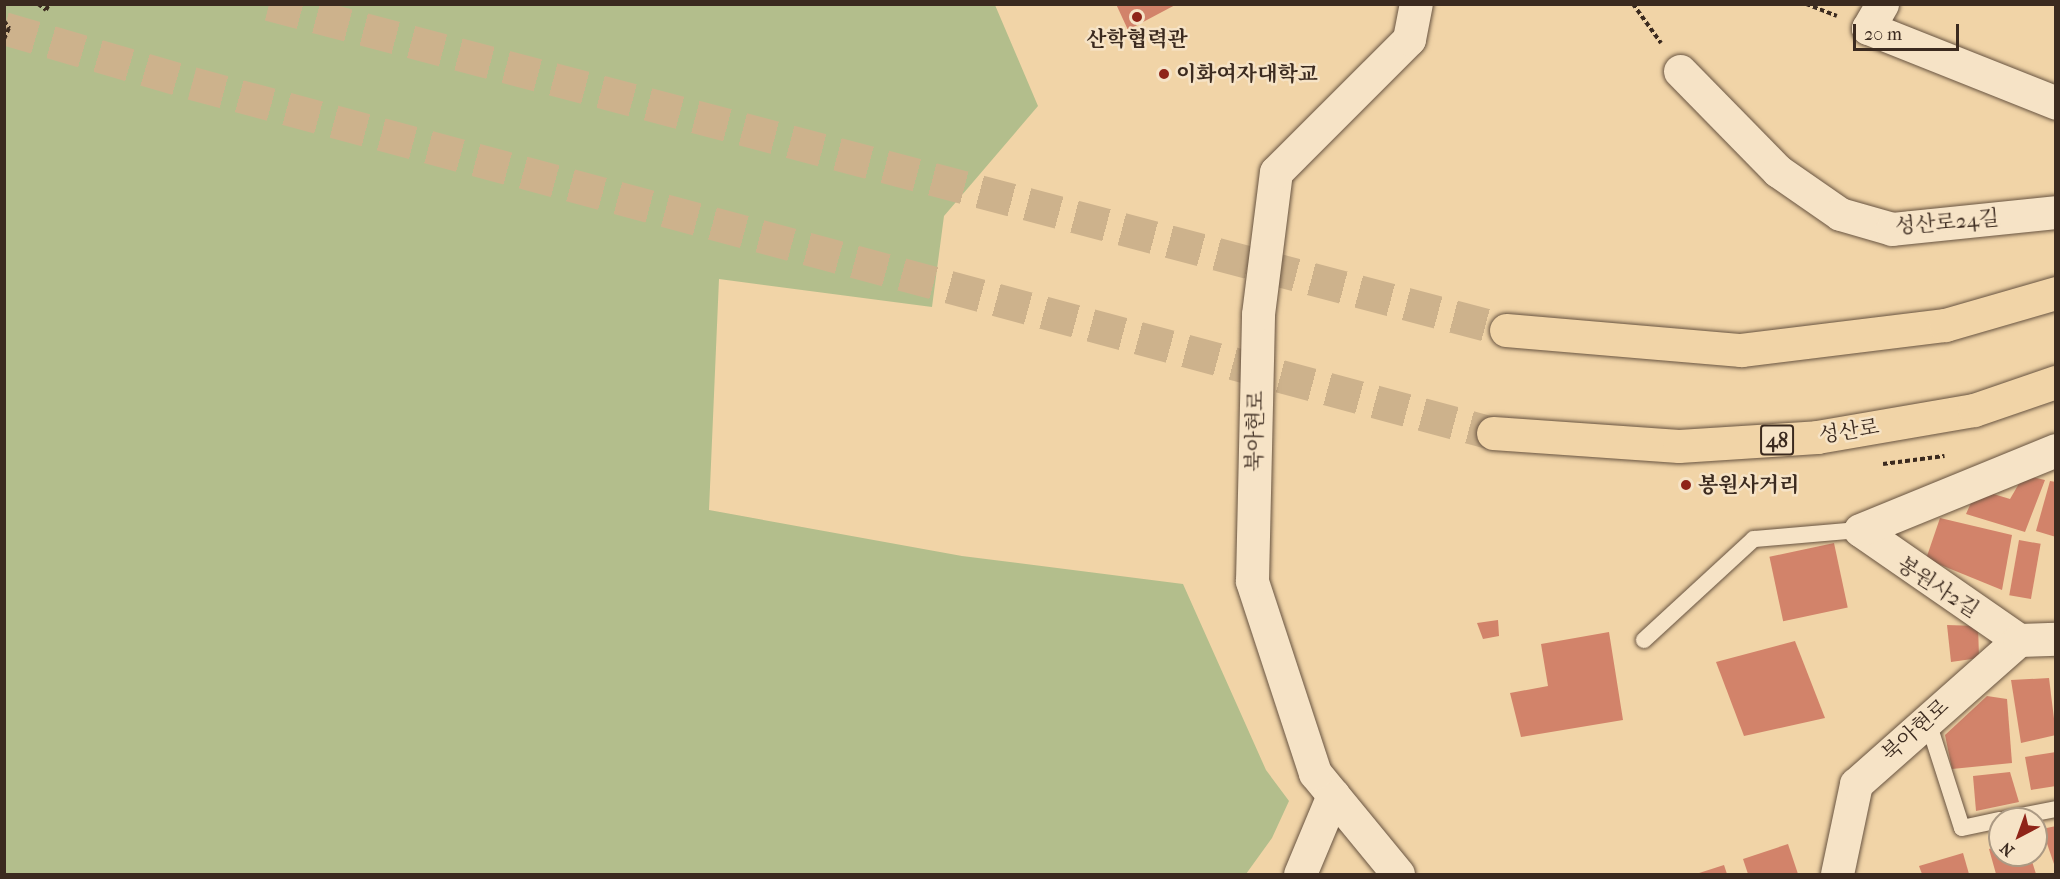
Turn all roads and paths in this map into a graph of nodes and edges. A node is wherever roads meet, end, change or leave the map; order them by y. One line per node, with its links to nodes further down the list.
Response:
1 (38, 4): 2 (path)
2 (49, 4)
3 (1416, 4): 22 (street, 북아현로)
4 (1633, 4): 6 (path)
5 (1882, 4): 10 (street)
6 (1639, 13)
7 (4, 21): 8 (path)
8 (4, 39)
9 (1680, 71): 11 (street, 성산로24길)
10 (2055, 103)
11 (2055, 212)
12 (2055, 293): 13 (main road)
13 (1506, 330)
14 (2055, 382): 15 (main road, 성산로 / 48)
15 (1493, 433)
16 (2055, 450): 17 (street)
17 (1860, 530): 19 (lane); 20 (street, 봉원사2길)
18 (2055, 639): 20 (street)
19 (1644, 640)
20 (2019, 640): 21 (street, 북아현로)
21 (1926, 719): 23 (lane); 26 (street, 북아현로)
22 (1333, 795): 24 (street); 25 (street, 북아현로)
23 (1988, 823)
24 (1300, 874)
25 (1398, 874)
26 (1837, 874)

